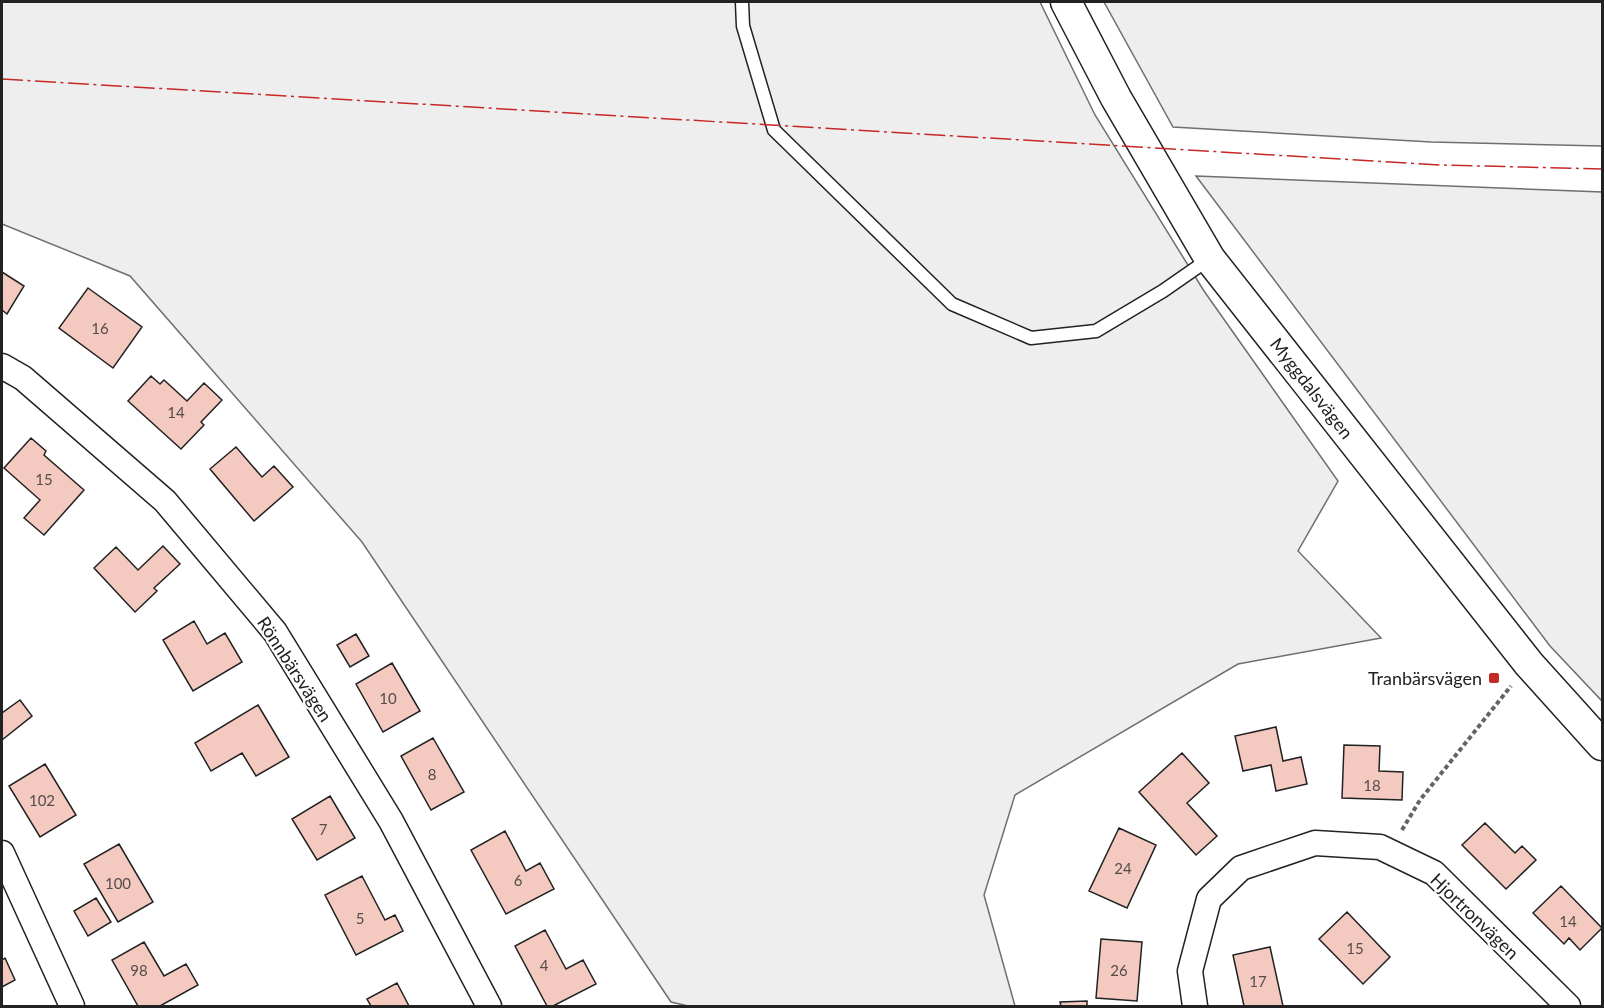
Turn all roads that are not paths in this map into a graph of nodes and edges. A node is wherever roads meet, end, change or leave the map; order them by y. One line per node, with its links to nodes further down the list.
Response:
1 (742, 2): 3 (lane)
2 (1066, 2): 3 (street, Myggdalsvägen)
3 (1210, 259): 5 (street, Myggdalsvägen)
4 (2, 366): 8 (street, Rönnbärsvägen)
5 (1602, 745)
6 (2, 853): 7 (street)
7 (72, 1006)
8 (489, 1006)
9 (1195, 1006): 10 (street, Hjortronvägen)
10 (1568, 1006)

